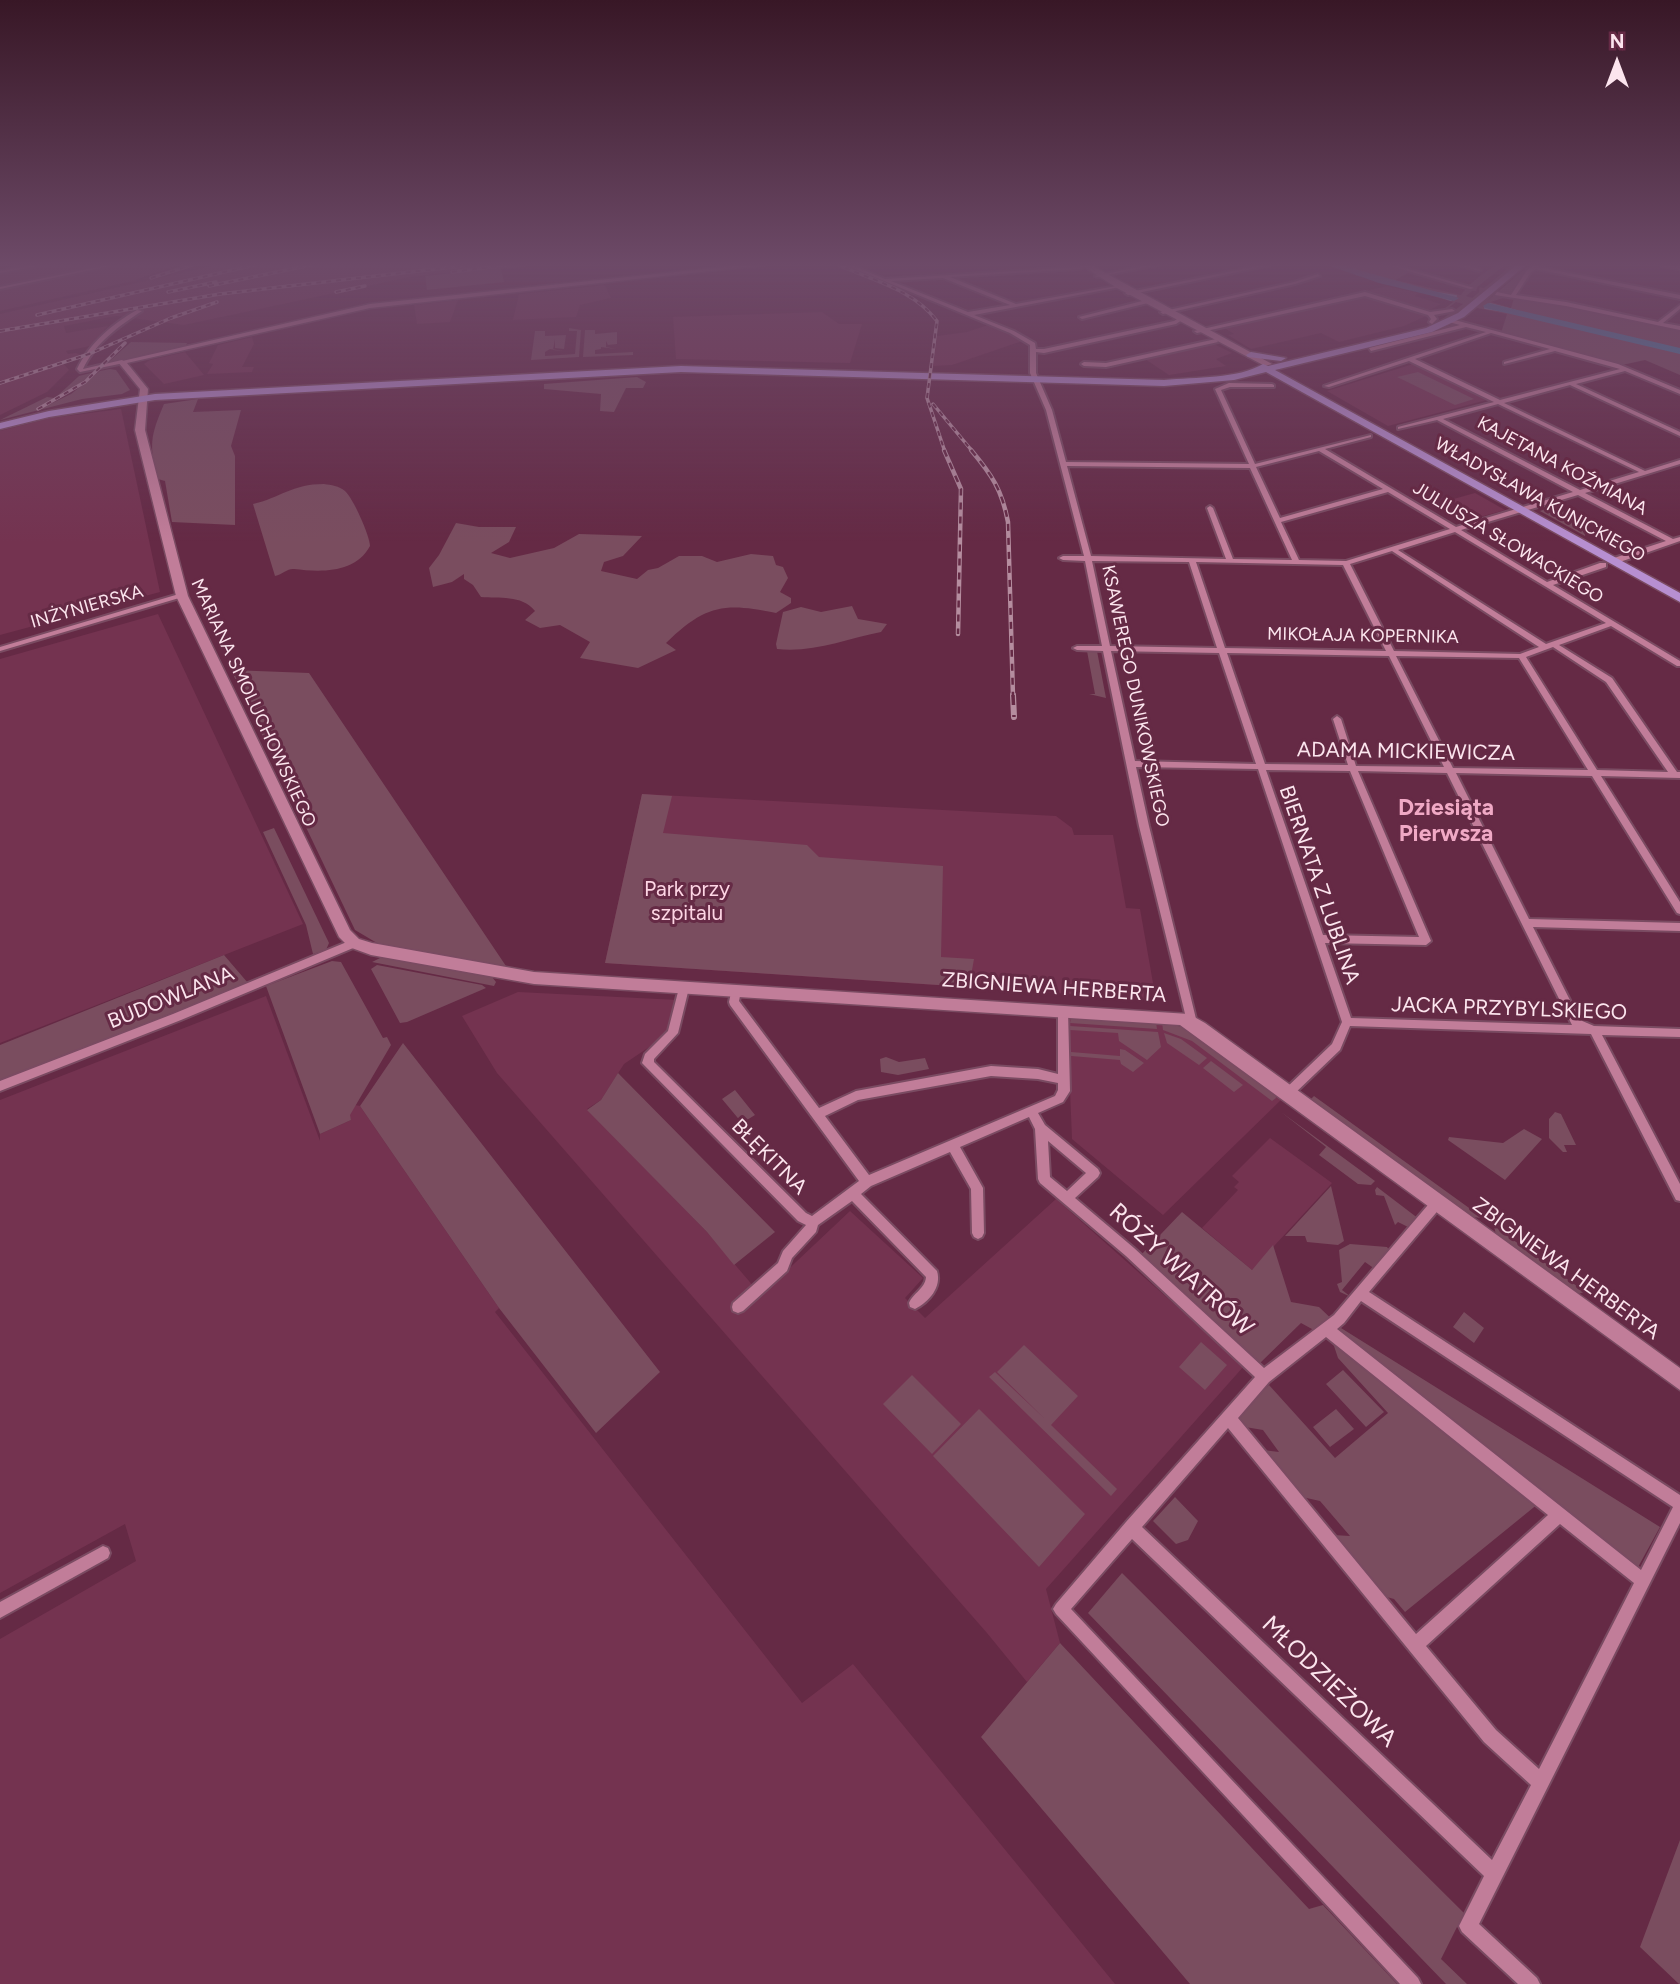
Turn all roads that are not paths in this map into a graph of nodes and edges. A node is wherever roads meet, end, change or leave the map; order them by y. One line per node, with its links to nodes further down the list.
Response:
1 (87, 357): 13 (street)
2 (150, 357): 13 (street)
3 (1032, 357): 19 (street)
4 (1145, 357): 15 (street)
5 (1251, 357): 6 (main road); 16 (main road); 18 (street, WŁADYSŁAWA KUNICKIEGO)
6 (1290, 357)
7 (1303, 357): 18 (main road)
8 (1329, 357): 18 (main road)
9 (1417, 357): 12 (street)
10 (1528, 357): 14 (street)
11 (1582, 357): 17 (street)
12 (1410, 359): 23 (street); 26 (street)
13 (126, 362): 25 (street)
14 (1506, 363)
15 (1084, 364)
16 (1244, 369): 18 (main road); 19 (main road)
17 (1626, 369): 21 (street); 24 (street)
18 (1276, 370): 20 (main road); 20 (main road); 40 (main road, WŁADYSŁAWA KUNICKIEGO)
19 (1034, 375): 20 (main road); 25 (main road); 34 (street, KSAWEREGO DUNIKOWSKIEGO)
20 (1234, 377)
21 (1571, 384): 26 (street); 30 (street)
22 (1272, 386): 35 (street)
23 (1327, 386)
24 (1680, 392)
25 (150, 396): 28 (main road); 54 (street, MARIANA SMOLUCHOWSKIEGO)
26 (1498, 402): 27 (street); 36 (street)
27 (1437, 418): 29 (street); 38 (street, KAJETANA KOŹMIANA)
28 (0, 424)
29 (1400, 428)
30 (1680, 434)
31 (1369, 436): 32 (street)
32 (1320, 449): 35 (street); 37 (street, JULIUSZA SŁOWACKIEGO)
33 (1680, 462): 36 (street)
34 (1063, 464): 35 (street); 47 (street, KSAWEREGO DUNIKOWSKIEGO)
35 (1253, 466): 41 (street)
36 (1645, 473): 38 (street)
37 (1388, 490): 41 (street); 42 (street, JULIUSZA SŁOWACKIEGO)
38 (1579, 493): 40 (street); 43 (street, KAJETANA KOŹMIANA)
39 (1210, 508): 49 (street)
40 (1522, 510): 42 (street); 52 (main road, WŁADYSŁAWA KUNICKIEGO)
41 (1278, 521): 50 (street)
42 (1457, 531): 45 (street); 53 (street, JULIUSZA SŁOWACKIEGO)
43 (1674, 541): 44 (street, KAJETANA KOŹMIANA); 52 (street)
44 (1680, 548)
45 (1394, 550): 51 (street); 57 (street)
46 (1063, 558): 47 (street)
47 (1088, 559): 48 (street); 59 (street, KSAWEREGO DUNIKOWSKIEGO)
48 (1192, 561): 49 (street); 61 (street, BIERNATA Z LUBLINA)
49 (1231, 562): 50 (street)
50 (1296, 562): 51 (street)
51 (1346, 563): 62 (street)
52 (1609, 563): 53 (street); 55 (main road, WŁADYSŁAWA KUNICKIEGO)
53 (1548, 584): 56 (street, JULIUSZA SŁOWACKIEGO)
54 (182, 596): 60 (street, INŻYNIERSKA); 76 (street, MARIANA SMOLUCHOWSKIEGO)
55 (1680, 598)
56 (1612, 623): 57 (street, MIKOŁAJA KOPERNIKA); 64 (street, JULIUSZA SŁOWACKIEGO)
57 (1549, 645): 63 (street, MIKOŁAJA KOPERNIKA); 71 (street)
58 (1077, 648): 59 (street, MIKOŁAJA KOPERNIKA)
59 (1109, 648): 61 (street, MIKOŁAJA KOPERNIKA); 66 (street, KSAWEREGO DUNIKOWSKIEGO)
60 (0, 649)
61 (1222, 649): 62 (street, MIKOŁAJA KOPERNIKA); 67 (street, BIERNATA Z LUBLINA)
62 (1390, 652): 63 (street, MIKOŁAJA KOPERNIKA); 69 (street)
63 (1521, 656): 70 (street)
64 (1680, 664)
65 (1337, 719): 68 (street)
66 (1132, 764): 67 (street, ADAMA MICKIEWICZA); 81 (street, KSAWEREGO DUNIKOWSKIEGO)
67 (1261, 767): 68 (street, ADAMA MICKIEWICZA); 75 (street, BIERNATA Z LUBLINA)
68 (1353, 769): 69 (street, ADAMA MICKIEWICZA); 75 (street)
69 (1450, 771): 70 (street, ADAMA MICKIEWICZA); 73 (street)
70 (1594, 773): 71 (street, ADAMA MICKIEWICZA); 72 (street)
71 (1678, 775)
72 (1680, 910)
73 (1526, 923): 74 (street); 82 (street)
74 (1680, 926)
75 (1320, 939): 80 (street, BIERNATA Z LUBLINA)
76 (354, 943): 77 (street, ZBIGNIEWA HERBERTA); 85 (street, BUDOWLANA)
77 (684, 988): 78 (street, ZBIGNIEWA HERBERTA); 96 (street, BŁĘKITNA)
78 (736, 991): 79 (street, ZBIGNIEWA HERBERTA); 88 (street)
79 (1063, 1010): 81 (street, ZBIGNIEWA HERBERTA); 84 (street)
80 (1347, 1022): 82 (street, JACKA PRZYBYLSKIEGO); 86 (street)
81 (1192, 1023): 86 (street, ZBIGNIEWA HERBERTA)
82 (1595, 1031): 83 (street, JACKA PRZYBYLSKIEGO); 93 (street)
83 (1680, 1033)
84 (1065, 1080): 87 (street); 88 (street)
85 (0, 1086)
86 (1288, 1093): 95 (street, ZBIGNIEWA HERBERTA)
87 (1031, 1111): 89 (street, RÓŻY WIATRÓW); 90 (street, BŁĘKITNA)
88 (817, 1114): 91 (street)
89 (1041, 1129): 94 (street, RÓŻY WIATRÓW); 94 (street, RÓŻY WIATRÓW)
90 (951, 1145): 91 (street, BŁĘKITNA); 97 (street)
91 (867, 1182): 92 (street, BŁĘKITNA)
92 (852, 1193): 96 (street, BŁĘKITNA); 99 (street)
93 (1680, 1196)
94 (1067, 1198): 102 (street, RÓŻY WIATRÓW)
95 (1437, 1203): 98 (street); 103 (street, ZBIGNIEWA HERBERTA)
96 (812, 1222): 100 (street)
97 (978, 1233)
98 (1360, 1293): 101 (street); 105 (street)
99 (915, 1303)
100 (738, 1307)
101 (1327, 1329): 102 (street); 106 (street)
102 (1264, 1377): 104 (street)
103 (1680, 1380)
104 (1228, 1417): 107 (street); 111 (street)
105 (1680, 1506): 109 (street)
106 (1559, 1515): 109 (street); 111 (street)
107 (1131, 1527): 113 (street, MŁODZIEŻOWA); 114 (street)
108 (103, 1553): 110 (street)
109 (1643, 1581): 112 (street)
110 (0, 1610)
111 (1416, 1644): 112 (street)
112 (1540, 1782): 113 (street)
113 (1493, 1872): 115 (street)
114 (1412, 1984)
115 (1531, 1984)

